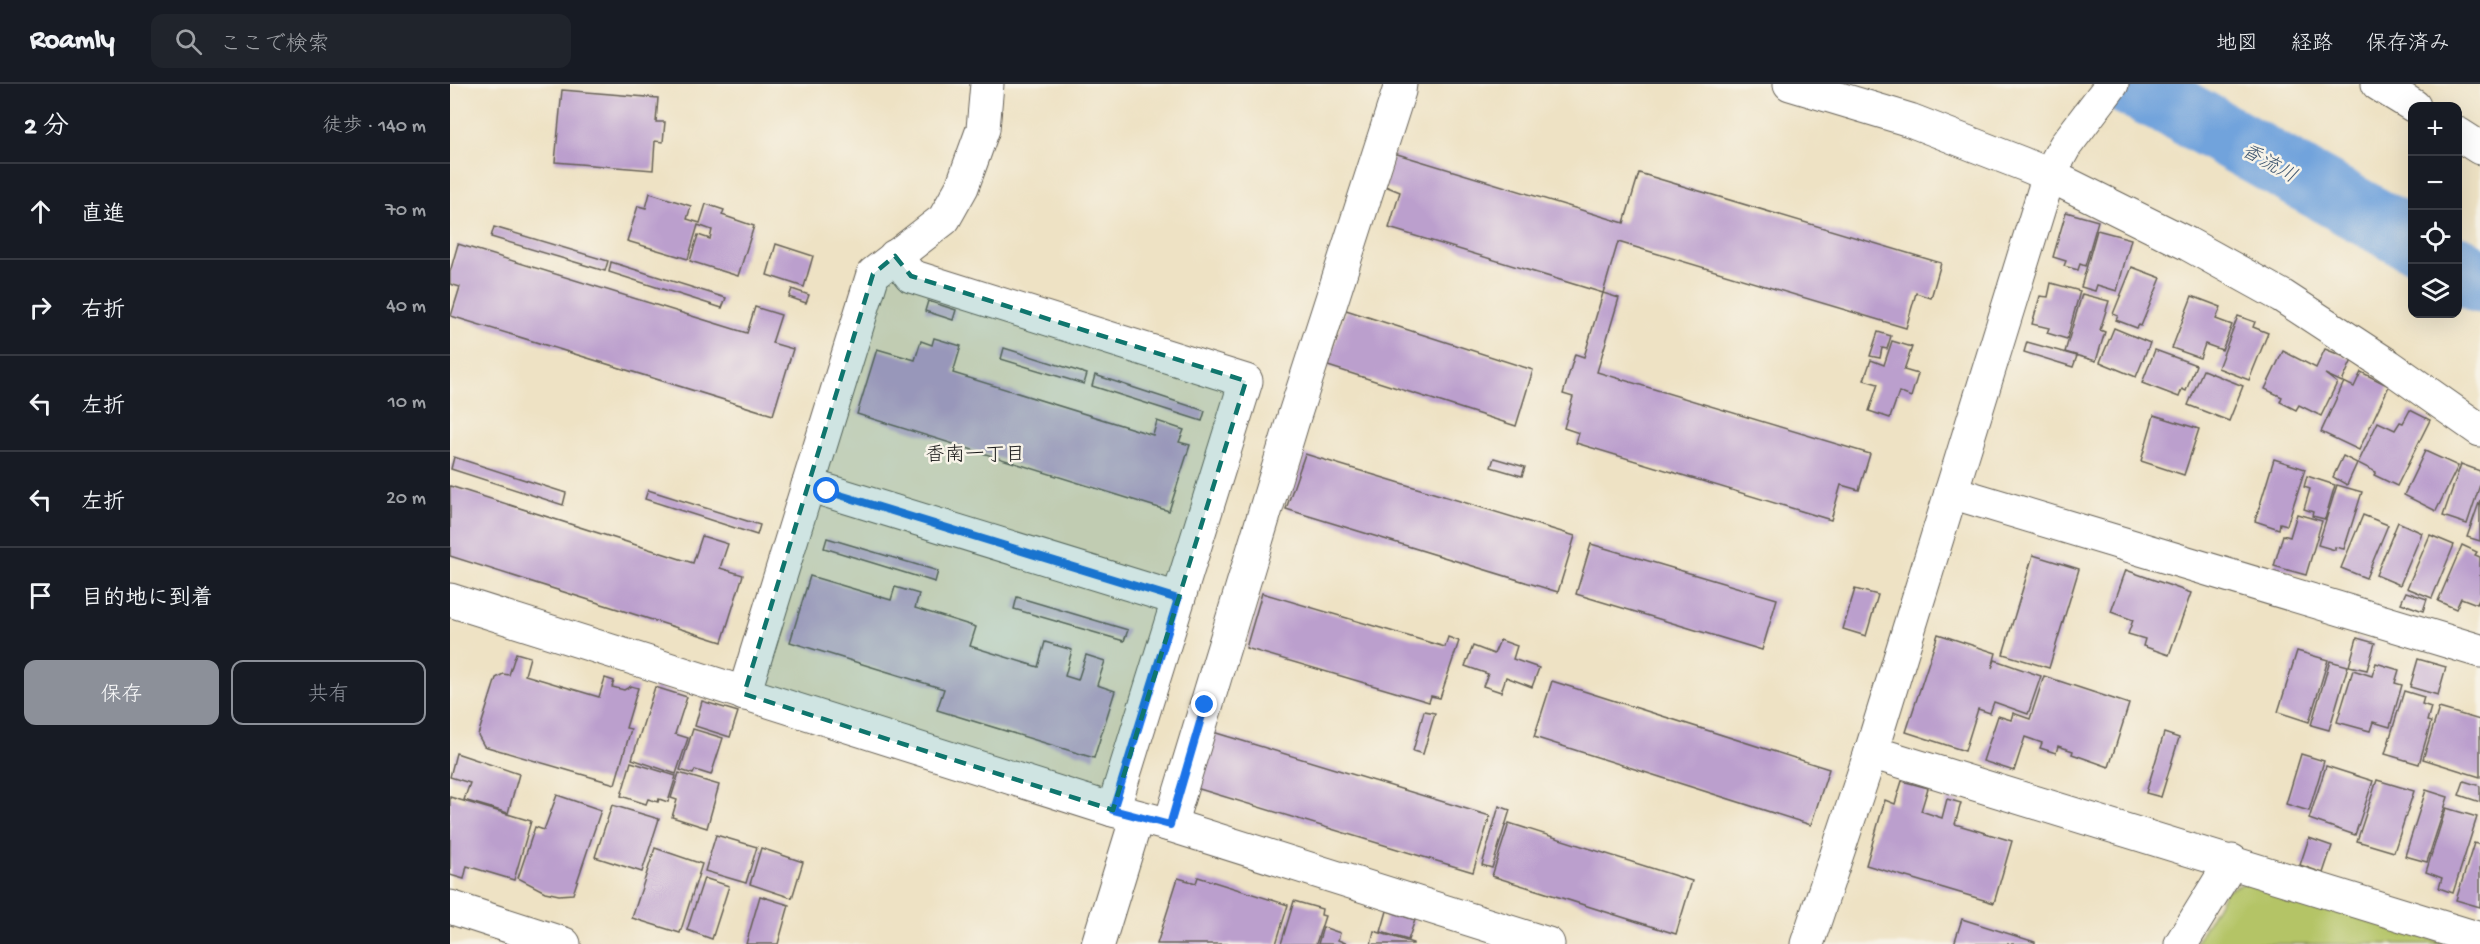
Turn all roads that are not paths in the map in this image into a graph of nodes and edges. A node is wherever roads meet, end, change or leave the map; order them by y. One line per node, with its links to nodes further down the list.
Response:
1 (987, 84): 10 (street)
2 (1400, 84): 20 (street)
3 (1790, 84): 9 (street)
4 (2112, 84): 9 (street)
5 (2378, 84): 6 (street)
6 (2408, 102)
7 (2462, 137): 8 (street)
8 (2480, 148)
9 (2049, 175): 11 (street); 13 (street)
10 (896, 256): 12 (street); 14 (street)
11 (2480, 430)
12 (808, 485): 14 (street); 17 (street)
13 (1951, 492): 16 (street); 18 (street)
14 (1178, 599): 19 (street)
15 (450, 600): 17 (street)
16 (2480, 651)
17 (744, 694): 19 (street)
18 (1871, 752): 21 (street); 27 (street)
19 (1125, 814): 20 (street); 25 (street)
20 (1170, 825): 26 (street)
21 (2232, 861): 23 (street); 28 (street)
22 (450, 907): 24 (street)
23 (2480, 939)
24 (564, 944)
25 (1098, 944)
26 (1548, 944)
27 (1807, 944)
28 (2181, 944)

